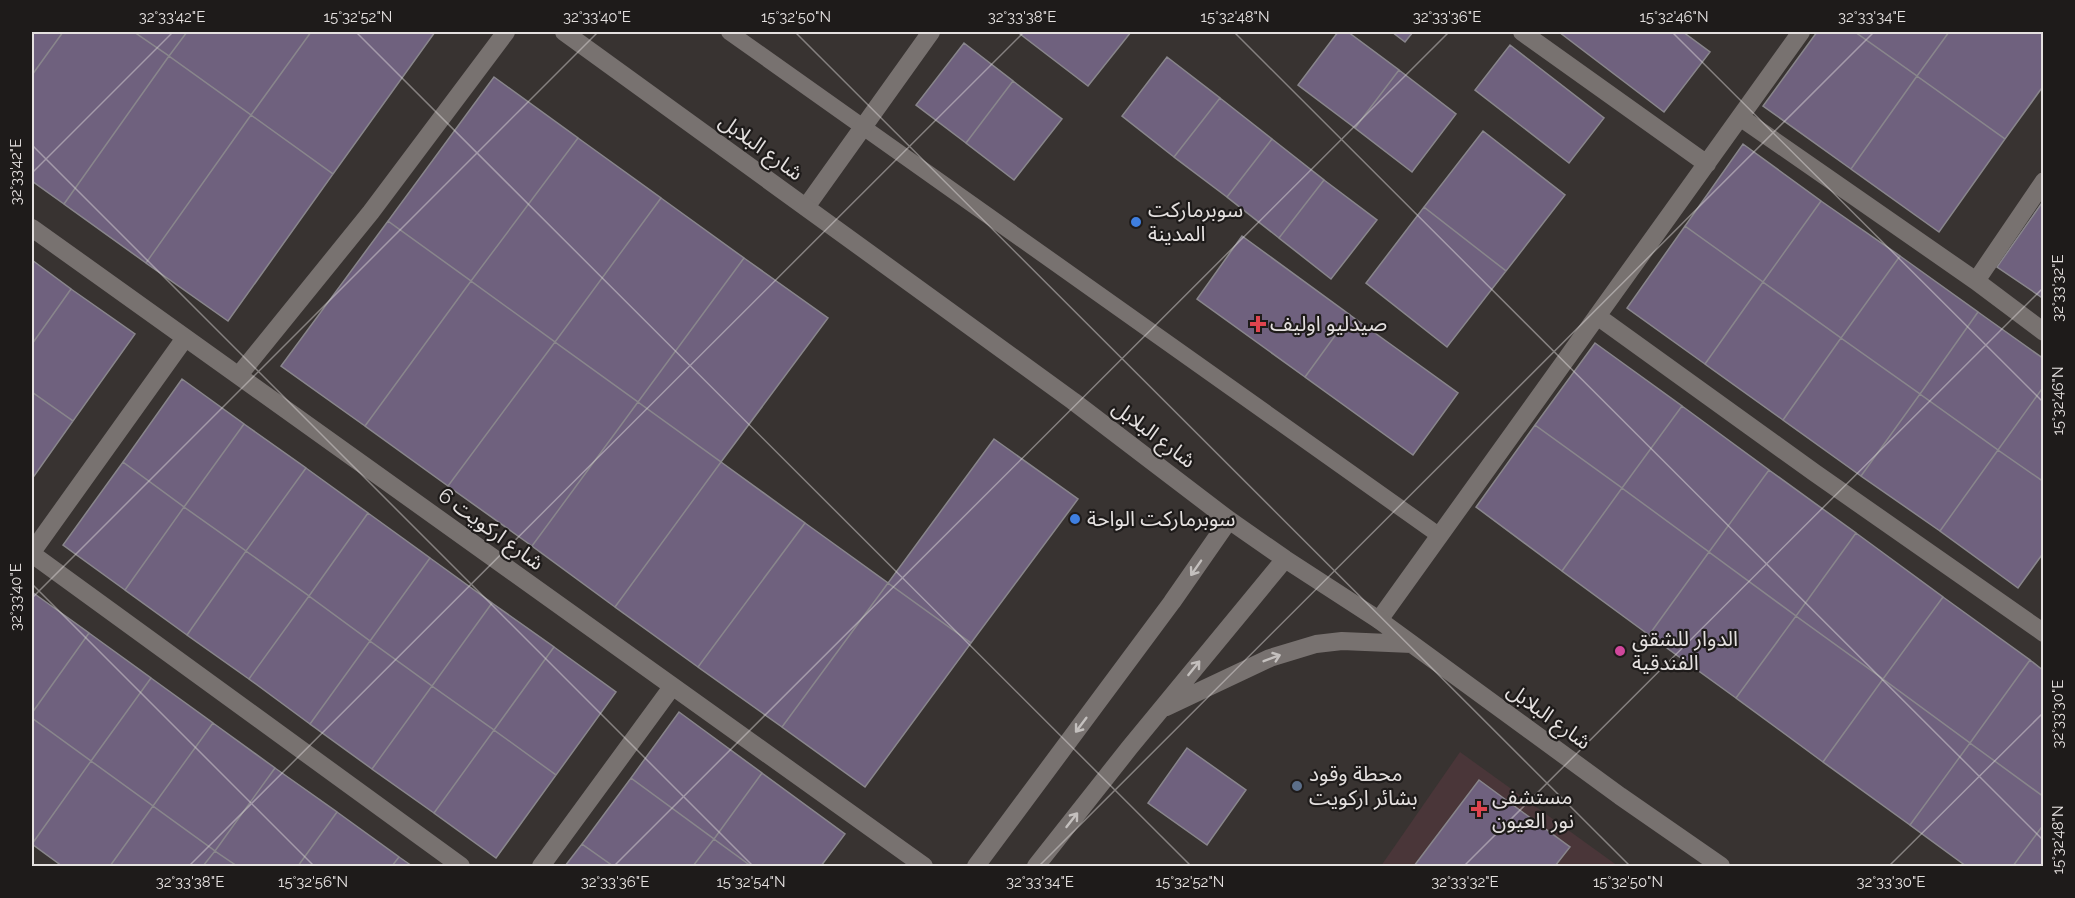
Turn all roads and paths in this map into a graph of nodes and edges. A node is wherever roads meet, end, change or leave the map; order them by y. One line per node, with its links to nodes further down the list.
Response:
1 (506, 32): 17 (street)
2 (564, 32): 11 (street, شارع البلابل)
3 (729, 32): 8 (lane)
4 (932, 32): 8 (street)
5 (1522, 32): 9 (street)
6 (1801, 32): 7 (street)
7 (1740, 117): 9 (street); 13 (street)
8 (863, 127): 11 (street); 19 (lane)
9 (1707, 164): 14 (street)
10 (2043, 181): 13 (street)
11 (806, 207): 18 (street, شارع البلابل)
12 (32, 228): 16 (street, شارع اركويت 6)
13 (1976, 281): 15 (street)
14 (1597, 316): 19 (street); 23 (street)
15 (2043, 332)
16 (185, 338): 17 (street, شارع اركويت 6); 20 (street)
17 (239, 375): 25 (street, شارع اركويت 6)
18 (1229, 520): 21 (street, شارع البلابل); 30 (street, one-way to 30)
19 (1440, 536): 22 (street)
20 (32, 553): 27 (street)
21 (1285, 559): 22 (street, شارع البلابل); 26 (street, one-way to 21)
22 (1379, 620): 24 (street, شارع البلابل)
23 (2043, 631)
24 (1412, 644): 26 (street, one-way to 24); 32 (street, شارع البلابل)
25 (672, 687): 28 (street); 29 (street, شارع اركويت 6)
26 (1161, 709): 31 (street, one-way to 26)
27 (461, 867)
28 (541, 867)
29 (924, 867)
30 (976, 867)
31 (1036, 867)
32 (1721, 867)

